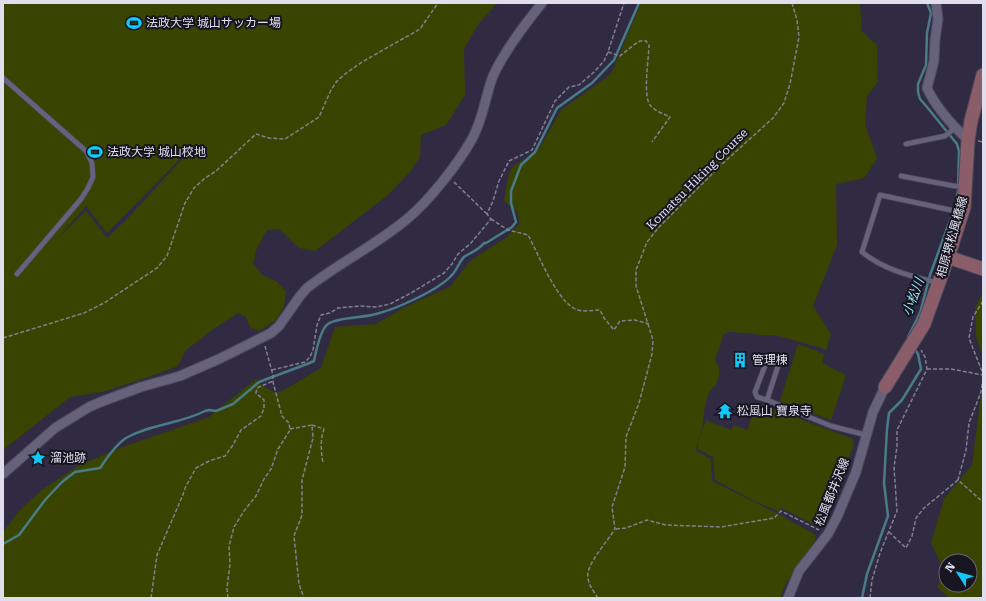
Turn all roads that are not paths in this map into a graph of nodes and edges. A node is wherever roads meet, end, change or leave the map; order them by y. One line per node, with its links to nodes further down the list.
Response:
1 (542, 3): 18 (street)
2 (936, 3): 5 (street)
3 (983, 75): 6 (street, 相原堺松風橋線)
4 (3, 78): 13 (lane)
5 (953, 130): 6 (street); 7 (lane)
6 (968, 140): 9 (street, 相原堺松風橋線)
7 (906, 144)
8 (901, 176): 9 (lane)
9 (960, 186): 10 (street, 相原堺松風橋線)
10 (959, 212): 11 (street, 相原堺松風橋線); 14 (lane)
11 (948, 257): 12 (street); 14 (street, 相原堺松風橋線)
12 (983, 269)
13 (17, 274)
14 (935, 283): 15 (street, 相原堺松風橋線)
15 (885, 387): 17 (street, 松風都井沢線)
16 (767, 400): 16 (lane); 17 (lane)
17 (866, 435): 19 (street, 松風都井沢線)
18 (3, 474)
19 (788, 598)

